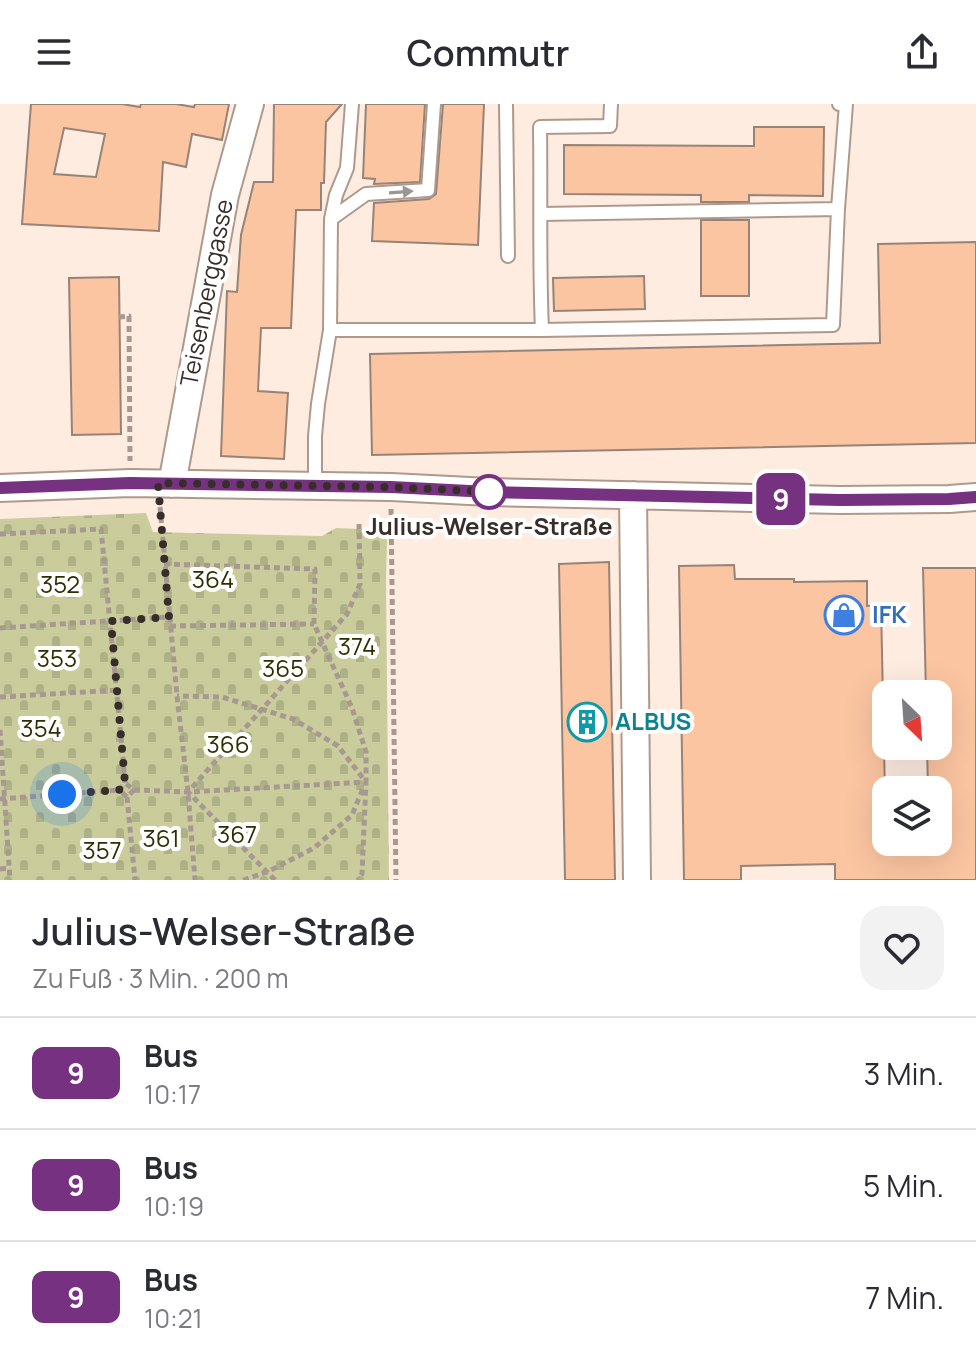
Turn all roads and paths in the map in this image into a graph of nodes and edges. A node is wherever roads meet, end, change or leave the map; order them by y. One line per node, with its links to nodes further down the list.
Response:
1 (250, 104): 17 (street, Teisenberggasse)
2 (352, 104): 9 (lane)
3 (434, 104): 9 (lane, one-way to 3)
4 (506, 104): 10 (lane)
5 (611, 104): 8 (lane)
6 (839, 104): 7 (lane)
7 (838, 209): 8 (lane); 13 (lane)
8 (541, 214): 13 (lane)
9 (331, 219): 12 (lane)
10 (508, 256)
11 (119, 317): 14 (path)
12 (330, 330): 13 (lane); 18 (lane)
13 (542, 330)
14 (130, 390): 15 (path); 16 (path)
15 (121, 391)
16 (130, 483): 17 (street); 20 (street)
17 (165, 484): 18 (street); 25 (path)
18 (315, 486): 19 (street)
19 (391, 487): 21 (street); 53 (path)
20 (0, 488)
21 (633, 495): 22 (street); 54 (street)
22 (976, 497)
23 (359, 524): 31 (path)
24 (0, 534): 27 (path)
25 (164, 564): 26 (path); 28 (path)
26 (169, 617): 27 (path); 29 (path)
27 (111, 621): 30 (path); 32 (path)
28 (314, 624): 29 (path); 31 (path)
29 (170, 626): 33 (path)
30 (0, 628)
31 (322, 641): 35 (path); 37 (path)
32 (118, 690): 34 (path); 38 (path)
33 (177, 696): 35 (path); 41 (path)
34 (0, 697)
35 (262, 708): 37 (path); 41 (path)
36 (0, 730): 43 (path)
37 (366, 782): 41 (path); 46 (path); 52 (path)
38 (125, 783): 39 (path); 40 (path)
39 (119, 790): 42 (path); 43 (path)
40 (134, 790): 41 (path); 42 (path)
41 (188, 792): 46 (path); 49 (path)
42 (127, 797): 48 (path)
43 (3, 799): 44 (path)
44 (9, 868): 45 (path); 47 (path)
45 (0, 869)
46 (267, 872): 50 (path); 51 (path)
47 (10, 880)
48 (135, 880)
49 (195, 880)
50 (243, 880)
51 (275, 880)
52 (359, 880)
53 (396, 880)
54 (637, 880)

